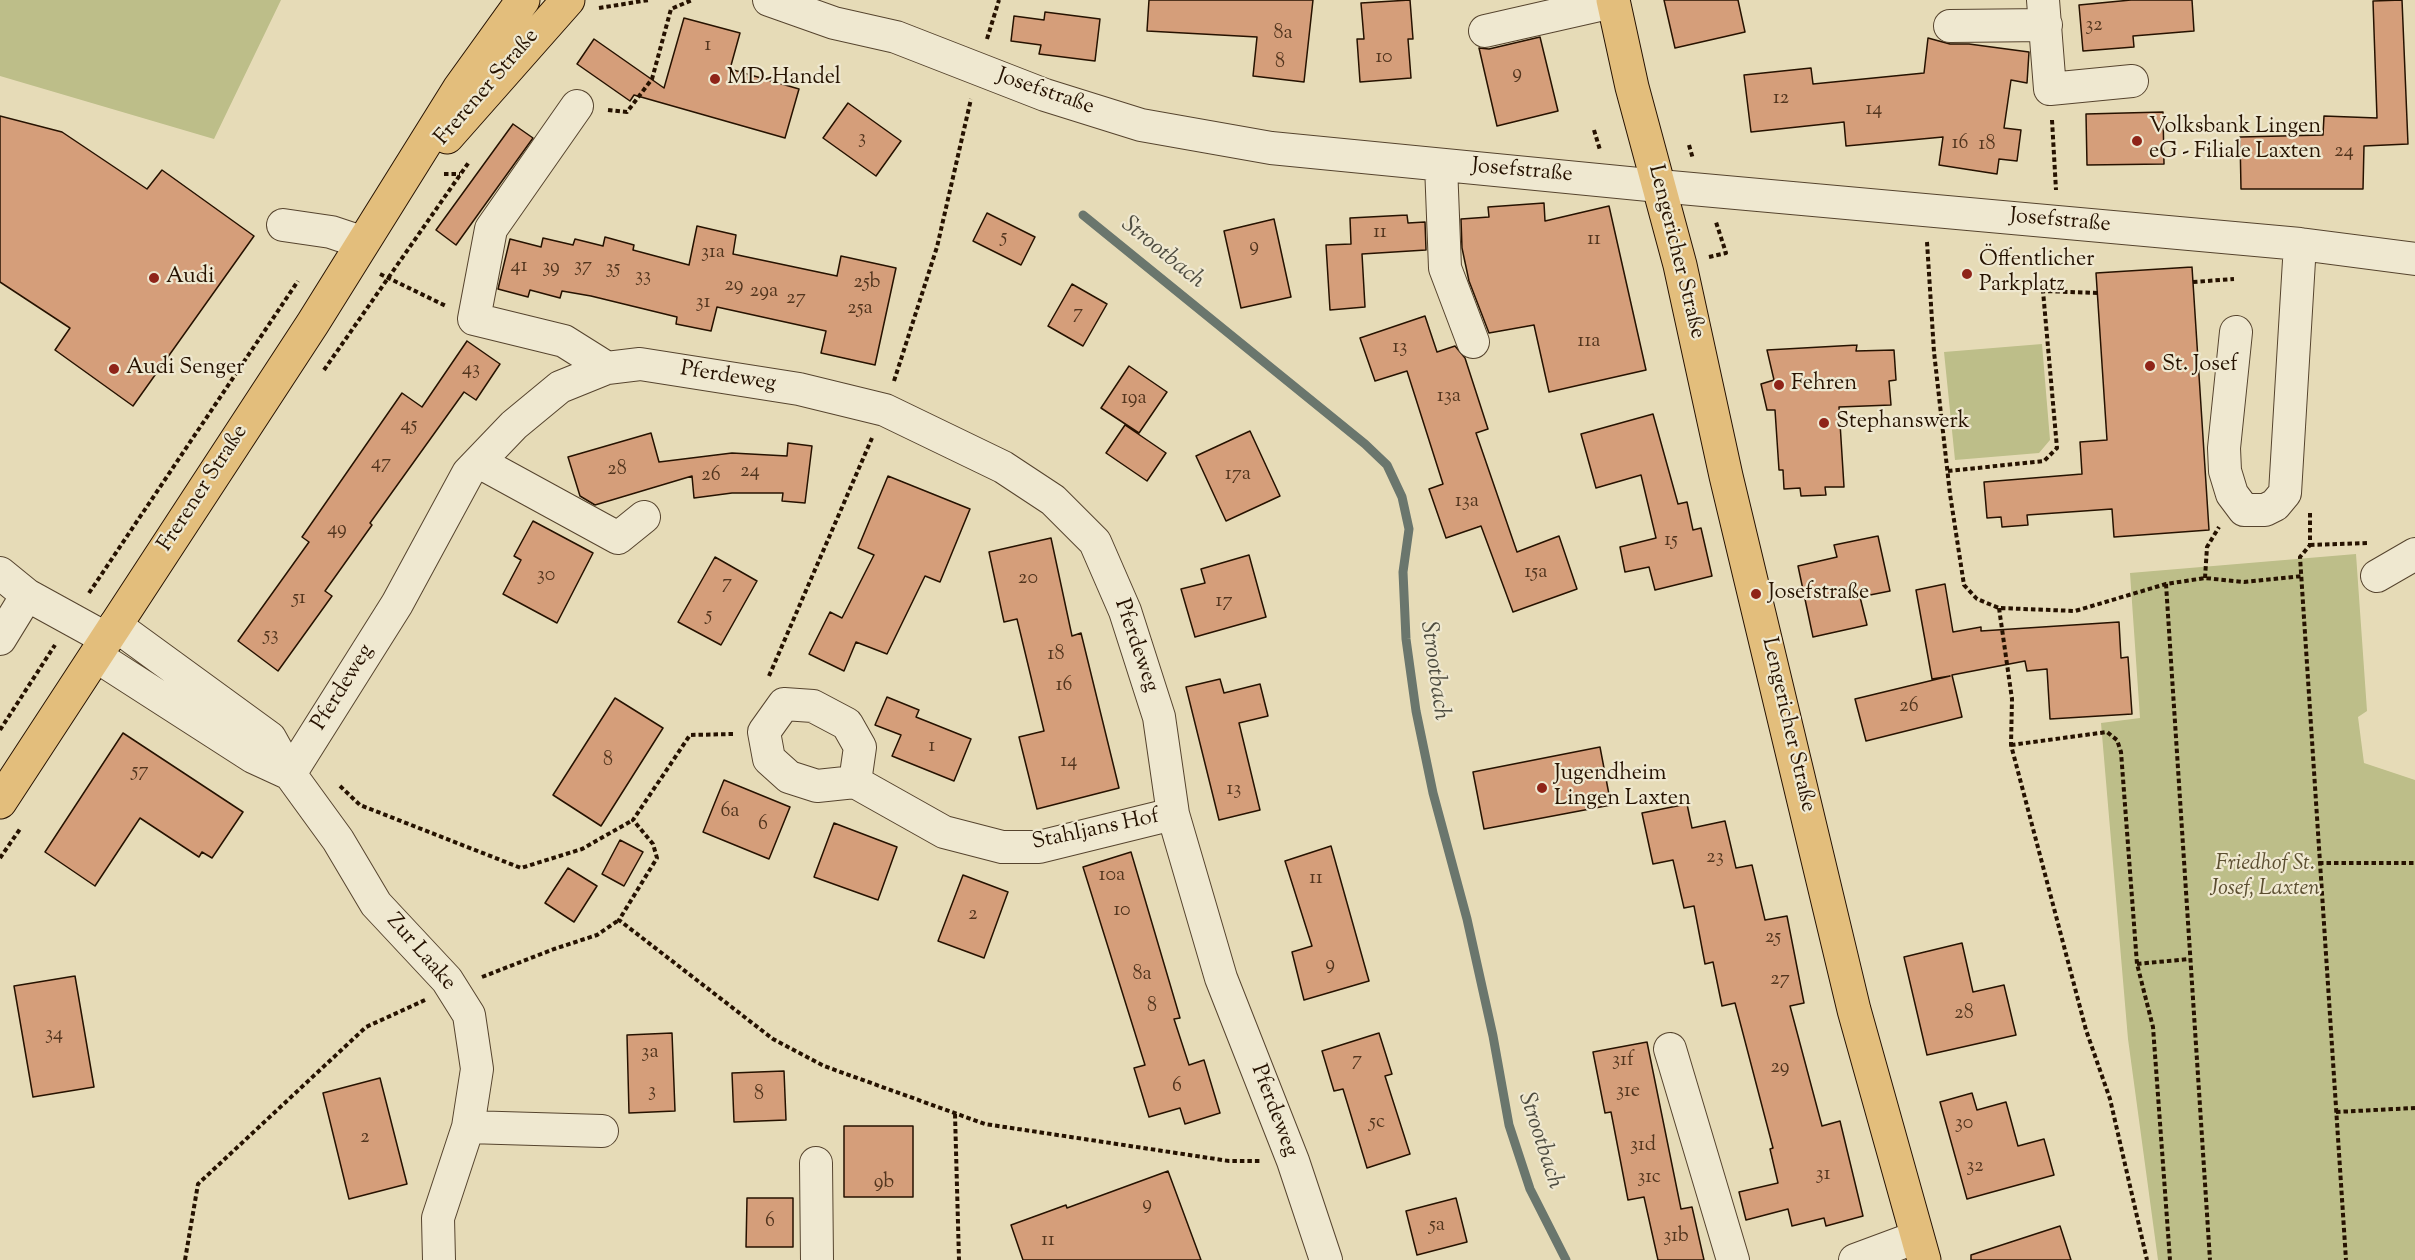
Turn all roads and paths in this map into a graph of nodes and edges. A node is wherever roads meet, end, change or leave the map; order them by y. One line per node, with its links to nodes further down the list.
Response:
1 (523, 0): 19 (main road, Frerener Straße)
2 (649, 0): 8 (path)
3 (692, 0): 16 (path)
4 (769, 0): 12 (street, Josefstraße)
5 (834, 0): 12 (street, Josefstraße)
6 (999, 0): 13 (path)
7 (1613, 1): 11 (street); 20 (main road, Lengericher Straße)
8 (579, 4): 19 (main road, Frerener Straße)
9 (2044, 12): 10 (street); 15 (street)
10 (1950, 26)
11 (1485, 31)
12 (896, 37): 13 (street, Josefstraße)
13 (978, 69): 17 (street, Josefstraße); 37 (path)
14 (2132, 81): 15 (street)
15 (2050, 89): 22 (path)
16 (577, 106): 32 (street)
17 (1441, 165): 20 (street, Josefstraße); 34 (street)
18 (460, 174): 27 (path)
19 (407, 176): 25 (main road, Frerener Straße)
20 (1659, 186): 21 (street, Josefstraße); 80 (main road, Lengericher Straße)
21 (1925, 210): 22 (street, Josefstraße); 40 (path)
22 (2056, 221): 24 (street, Josefstraße)
23 (284, 225): 25 (street)
24 (2300, 244): 26 (street, Josefstraße); 39 (street)
25 (356, 251): 27 (path); 55 (main road, Frerener Straße)
26 (2415, 258)
27 (389, 278): 32 (path); 36 (path)
28 (2234, 279): 30 (path)
29 (299, 280): 53 (path)
30 (2193, 282)
31 (2098, 292): 40 (path)
32 (474, 319): 35 (street)
33 (2236, 332): 41 (street)
34 (1473, 342)
35 (607, 368): 37 (street, Pferdeweg); 38 (street, Pferdeweg)
36 (323, 372)
37 (885, 411): 56 (path); 63 (street, Pferdeweg)
38 (479, 462): 42 (street); 60 (street, Pferdeweg)
39 (2288, 467): 41 (street); 44 (path)
40 (1948, 471): 52 (path)
41 (2232, 494): 49 (path)
42 (644, 517)
43 (2380, 542): 44 (path)
44 (2310, 545): 47 (path)
45 (2415, 554): 48 (street)
46 (0, 573): 51 (street)
47 (2302, 576): 49 (path); 66 (path)
48 (2377, 576)
49 (2205, 578): 50 (path)
50 (2166, 584): 52 (path); 69 (path)
51 (27, 595): 53 (street); 54 (street)
52 (1999, 608): 59 (path)
53 (70, 619): 55 (street); 57 (path)
54 (0, 639)
55 (106, 640): 60 (street); 62 (main road, Frerener Straße)
56 (767, 680)
57 (0, 730)
58 (764, 732): 61 (street); 61 (street); 64 (path)
59 (2012, 745): 70 (path); 88 (path)
60 (297, 763): 64 (path); 71 (street, Zur Laake)
61 (855, 782): 63 (street, Stahljans Hof)
62 (13, 810): 65 (path)
63 (1173, 814): 78 (street, Pferdeweg)
64 (633, 820): 68 (path)
65 (0, 858)
66 (2319, 863): 67 (path); 74 (path)
67 (2415, 863)
68 (619, 920): 71 (path); 75 (path)
69 (2189, 959): 70 (path); 90 (path)
70 (2137, 964): 89 (path)
71 (453, 988): 76 (street, Zur Laake); 81 (path)
72 (1670, 1049): 86 (street)
73 (2415, 1108): 74 (path)
74 (2336, 1112): 91 (path)
75 (955, 1114): 78 (path); 84 (path)
76 (468, 1127): 77 (street); 82 (street, Zur Laake)
77 (602, 1131)
78 (1293, 1161): 85 (street, Pferdeweg)
79 (816, 1163): 83 (street)
80 (1921, 1249): 87 (street, Lengericher Straße)
81 (185, 1260)
82 (439, 1260)
83 (817, 1260)
84 (959, 1260)
85 (1326, 1260)
86 (1732, 1260)
87 (1856, 1260)
88 (2147, 1260)
89 (2169, 1260)
90 (2210, 1260)
91 (2346, 1260)

